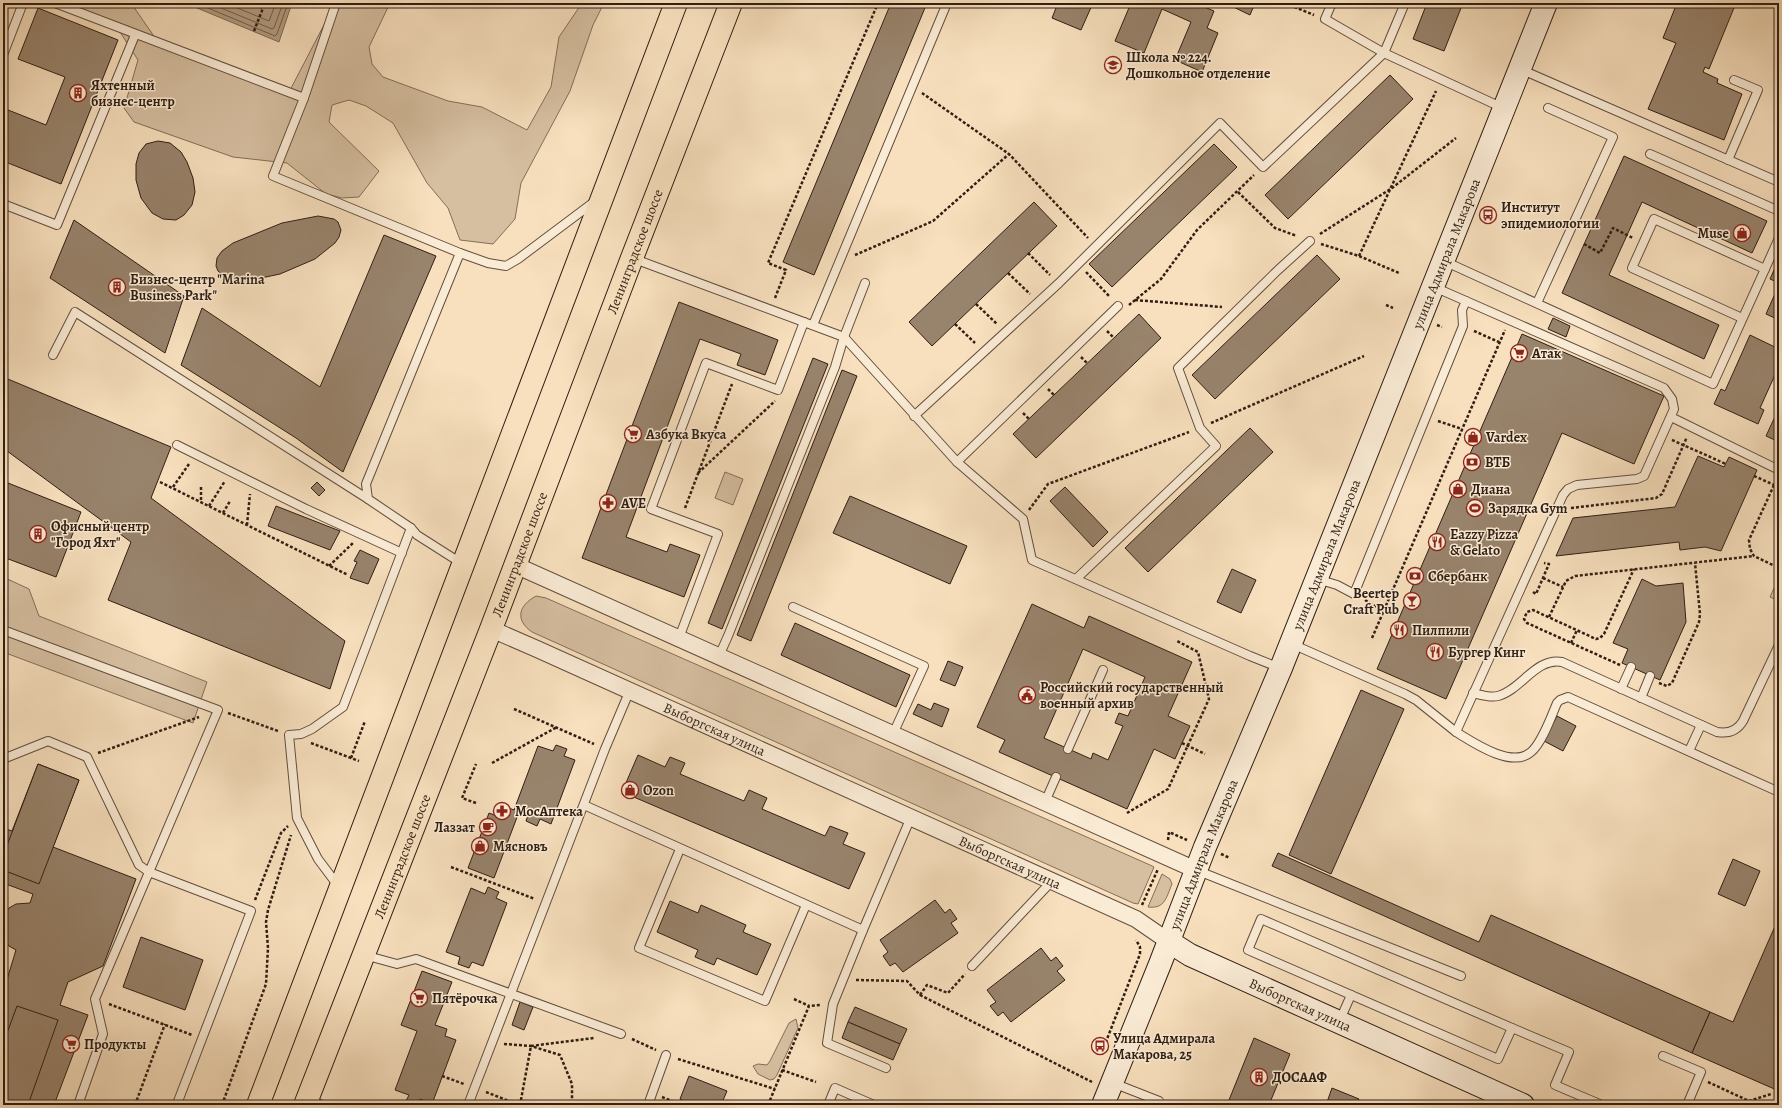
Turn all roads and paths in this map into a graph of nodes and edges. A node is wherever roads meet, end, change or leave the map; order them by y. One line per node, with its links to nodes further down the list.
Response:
1 (23, 3): 21 (lane)
2 (55, 3): 19 (lane)
3 (250, 3): 16 (path)
4 (265, 3): 16 (path)
5 (336, 3): 26 (lane)
6 (676, 3): 37 (main road)
7 (731, 3): 48 (main road, Ленинградское шоссе)
8 (878, 3): 67 (path)
9 (948, 3): 25 (lane)
10 (1285, 3): 17 (path)
11 (1332, 3): 17 (lane)
12 (1405, 3): 20 (lane)
13 (1546, 3): 22 (street, улица Адмирала Макарова)
14 (1628, 3): 15 (path)
15 (1635, 6)
16 (263, 8): 18 (path)
17 (1325, 19): 20 (lane)
18 (254, 31)
19 (135, 35): 26 (lane); 38 (lane)
20 (1384, 53): 23 (lane); 33 (lane)
21 (3, 55)
22 (1520, 69): 27 (street, улица Адмирала Макарова); 32 (lane)
23 (1441, 79): 27 (lane); 35 (path)
24 (1734, 80): 32 (lane)
25 (913, 86): 30 (path); 50 (lane)
26 (304, 98): 45 (lane)
27 (1504, 108): 49 (street, улица Адмирала Макарова)
28 (1548, 108): 61 (lane)
29 (1456, 138): 35 (path)
30 (1009, 154): 44 (path); 50 (path)
31 (1650, 154): 39 (lane)
32 (1728, 160): 34 (lane)
33 (1263, 167): 36 (path); 44 (lane)
34 (1779, 182)
35 (1392, 188): 42 (path); 47 (path)
36 (1238, 192): 42 (path); 58 (path)
37 (605, 194): 45 (lane); 113 (main road)
38 (3, 204)
39 (1779, 211)
40 (1627, 235): 43 (path)
41 (1779, 238): 52 (lane)
42 (1310, 241): 47 (path); 65 (lane)
43 (1584, 244)
44 (1096, 247): 51 (lane)
45 (460, 253): 100 (lane)
46 (1028, 253): 56 (path)
47 (1359, 256): 54 (path)
48 (632, 258): 67 (lane); 114 (main road, Ленинградское шоссе)
49 (1443, 261): 57 (street, улица Адмирала Макарова); 61 (lane)
50 (840, 262): 72 (lane)
51 (1078, 264): 56 (lane); 64 (path)
52 (1765, 269): 68 (lane); 68 (lane)
53 (1008, 273): 60 (path)
54 (1399, 273)
55 (865, 283): 75 (lane)
56 (1059, 283): 60 (lane)
57 (1433, 286): 59 (lane); 119 (street, улица Адмирала Макарова)
58 (1135, 300): 64 (path); 65 (path)
59 (1466, 301): 69 (lane); 73 (lane)
60 (1039, 303): 74 (lane)
61 (1537, 303): 68 (lane)
62 (976, 304): 74 (path)
63 (1386, 304): 66 (path)
64 (1118, 306): 88 (lane)
65 (1238, 308): 121 (lane)
66 (1393, 308)
67 (771, 310): 70 (lane)
68 (1742, 318)
69 (1509, 320): 76 (path); 82 (lane)
70 (804, 322): 72 (lane); 80 (lane)
71 (955, 324): 77 (path)
72 (813, 325): 75 (lane)
73 (1463, 326): 76 (path); 83 (lane)
74 (1006, 332): 77 (lane)
75 (844, 337): 81 (lane); 137 (lane)
76 (1499, 342): 84 (path)
77 (984, 352): 81 (lane)
78 (53, 355): 100 (lane)
79 (735, 374): 80 (lane); 91 (path); 105 (lane)
80 (778, 390): 91 (path)
81 (914, 416): 88 (lane)
82 (1670, 416): 85 (lane); 90 (lane)
83 (1426, 417): 84 (path); 123 (lane)
84 (1462, 429): 126 (path)
85 (1662, 435): 89 (path); 146 (lane)
86 (177, 445): 109 (lane)
87 (192, 459): 96 (path)
88 (957, 462): 121 (lane)
89 (1726, 464)
90 (1779, 470)
91 (698, 473): 105 (path)
92 (227, 476): 103 (path)
93 (1754, 476): 95 (path)
94 (160, 482): 96 (path)
95 (1774, 485): 98 (path); 110 (path)
96 (173, 487): 102 (path)
97 (201, 487): 102 (path)
98 (1779, 487)
99 (251, 488): 106 (path)
100 (368, 499): 107 (lane)
101 (230, 501): 104 (path)
102 (201, 502): 103 (path)
103 (209, 506): 104 (path)
104 (223, 512): 106 (path)
105 (680, 521): 131 (lane)
106 (247, 525): 115 (path)
107 (411, 528): 109 (lane); 113 (lane)
108 (354, 543): 115 (path)
109 (402, 553): 173 (lane)
110 (1754, 556): 111 (path); 116 (path)
111 (1694, 563): 117 (path); 143 (path)
112 (1549, 564): 120 (path)
113 (464, 565): 179 (main road)
114 (515, 565): 128 (main road, Ленинградское шоссе); 131 (street)
115 (329, 566): 118 (path)
116 (1779, 568)
117 (1634, 569): 122 (path); 130 (path)
118 (348, 575)
119 (1316, 578): 123 (lane); 134 (street, улица Адмирала Макарова)
120 (1543, 578): 122 (path); 124 (path)
121 (1076, 579): 140 (lane)
122 (1563, 587): 127 (path)
123 (1354, 594): 126 (path)
124 (1536, 594)
125 (793, 607): 154 (lane)
126 (1383, 611): 132 (path)
127 (1549, 617): 130 (path); 135 (path)
128 (491, 629): 145 (street, Выборгская улица); 185 (main road, Ленинградское шоссе)
129 (3, 630): 149 (lane)
130 (1577, 630): 135 (path)
131 (679, 638): 137 (street)
132 (1372, 638)
133 (1177, 641): 156 (path)
134 (1291, 643): 140 (street, улица Адмирала Макарова); 153 (lane)
135 (1570, 643): 138 (path)
136 (1779, 645): 151 (lane)
137 (719, 656): 154 (street)
138 (1621, 666)
139 (1631, 667): 144 (lane)
140 (1281, 668): 176 (street, улица Адмирала Макарова)
141 (1103, 670): 158 (lane)
142 (1650, 676): 147 (lane)
143 (1658, 682)
144 (1621, 689): 146 (lane); 147 (lane)
145 (630, 690): 157 (lane); 172 (street, Выборгская улица)
146 (1474, 693): 153 (lane)
147 (1641, 698): 151 (lane)
148 (514, 709): 152 (path)
149 (218, 710): 161 (path); 177 (lane)
150 (365, 721): 163 (path)
151 (1701, 725): 159 (lane)
152 (557, 727): 157 (path); 164 (path)
153 (1456, 732): 159 (lane)
154 (893, 734): 168 (street)
155 (1182, 743): 156 (path)
156 (1188, 746): 160 (path); 171 (path)
157 (605, 749): 170 (lane)
158 (1068, 749)
159 (1689, 751): 167 (lane)
160 (1205, 754)
161 (88, 757): 162 (lane); 177 (lane)
162 (3, 759)
163 (359, 761)
164 (492, 763)
165 (476, 764): 169 (path)
166 (1056, 777): 168 (lane)
167 (1779, 792)
168 (1045, 802): 176 (street)
169 (476, 803)
170 (584, 805): 174 (lane); 180 (lane)
171 (1127, 813)
172 (911, 817): 178 (street, Выборгская улица); 183 (lane)
173 (297, 818): 179 (lane); 182 (path); 219 (path)
174 (680, 849): 181 (lane); 181 (lane)
175 (451, 867): 180 (path)
176 (1196, 870): 184 (street, улица Адмирала Макарова); 187 (lane)
177 (149, 872): 182 (lane); 192 (lane)
178 (1052, 881): 184 (street, Выборгская улица); 186 (lane)
179 (341, 889): 220 (main road)
180 (546, 904): 189 (lane)
181 (806, 905): 183 (lane)
182 (251, 912): 200 (lane)
183 (863, 930): 188 (lane)
184 (1168, 941): 196 (street, Выборгская улица); 209 (street, улица Адмирала Макарова)
185 (364, 955): 189 (lane); 215 (main road, Ленинградское шоссе)
186 (972, 966): 190 (path)
187 (1462, 976)
188 (842, 980): 190 (path); 194 (lane)
189 (511, 994): 199 (lane); 201 (lane)
190 (920, 995): 209 (path)
191 (1351, 995): 196 (lane); 198 (lane); 198 (lane)
192 (95, 999): 197 (path); 217 (lane)
193 (794, 999): 195 (path)
194 (833, 1004): 195 (path); 205 (lane)
195 (809, 1006): 206 (path)
196 (1339, 1022): 230 (street, Выборгская улица)
197 (164, 1024): 200 (path); 218 (path)
198 (1512, 1028): 231 (lane)
199 (621, 1034): 202 (path); 203 (path)
200 (203, 1039): 216 (lane)
201 (493, 1043): 202 (path); 221 (lane)
202 (531, 1046): 222 (path); 223 (path)
203 (666, 1055): 210 (path); 211 (lane)
204 (1663, 1056): 207 (lane)
205 (886, 1068)
206 (782, 1070): 208 (path); 210 (path)
207 (1699, 1078): 214 (path); 232 (lane)
208 (816, 1082)
209 (1102, 1082): 213 (lane); 229 (street, улица Адмирала Макарова)
210 (775, 1089): 226 (path)
211 (652, 1094): 224 (lane); 225 (path)
212 (1771, 1094): 214 (path)
213 (1159, 1101)
214 (1749, 1101): 233 (path)
215 (312, 1103)
216 (177, 1104)
217 (78, 1105)
218 (135, 1105)
219 (222, 1105)
220 (258, 1105)
221 (468, 1105)
222 (520, 1105)
223 (572, 1105)
224 (648, 1105)
225 (682, 1105)
226 (768, 1105)
227 (828, 1105): 228 (lane)
228 (874, 1105)
229 (1103, 1105)
230 (1523, 1105)
231 (1602, 1105)
232 (1687, 1105)
233 (1752, 1105)

